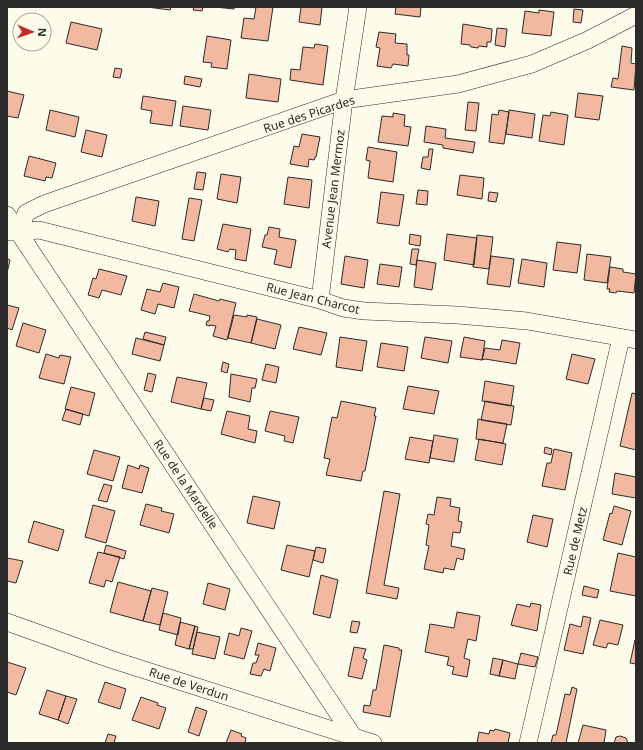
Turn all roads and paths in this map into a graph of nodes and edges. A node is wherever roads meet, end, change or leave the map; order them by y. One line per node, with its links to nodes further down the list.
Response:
1 (358, 7): 3 (street, Avenue Jean Mermoz)
2 (636, 15): 3 (street, Rue des Picardes)
3 (344, 100): 5 (street, Rue des Picardes); 6 (street, Avenue Jean Mermoz)
4 (7, 215): 5 (street, Rue de la Mardelle)
5 (13, 232): 6 (street, Rue Jean Charcot); 9 (street, Rue de la Mardelle)
6 (320, 300): 7 (street, Rue Jean Charcot)
7 (629, 339): 11 (street, Rue de Metz)
8 (7, 622): 9 (street, Rue de Verdun)
9 (353, 736): 10 (street, Rue de Verdun)
10 (373, 743)
11 (528, 743)

